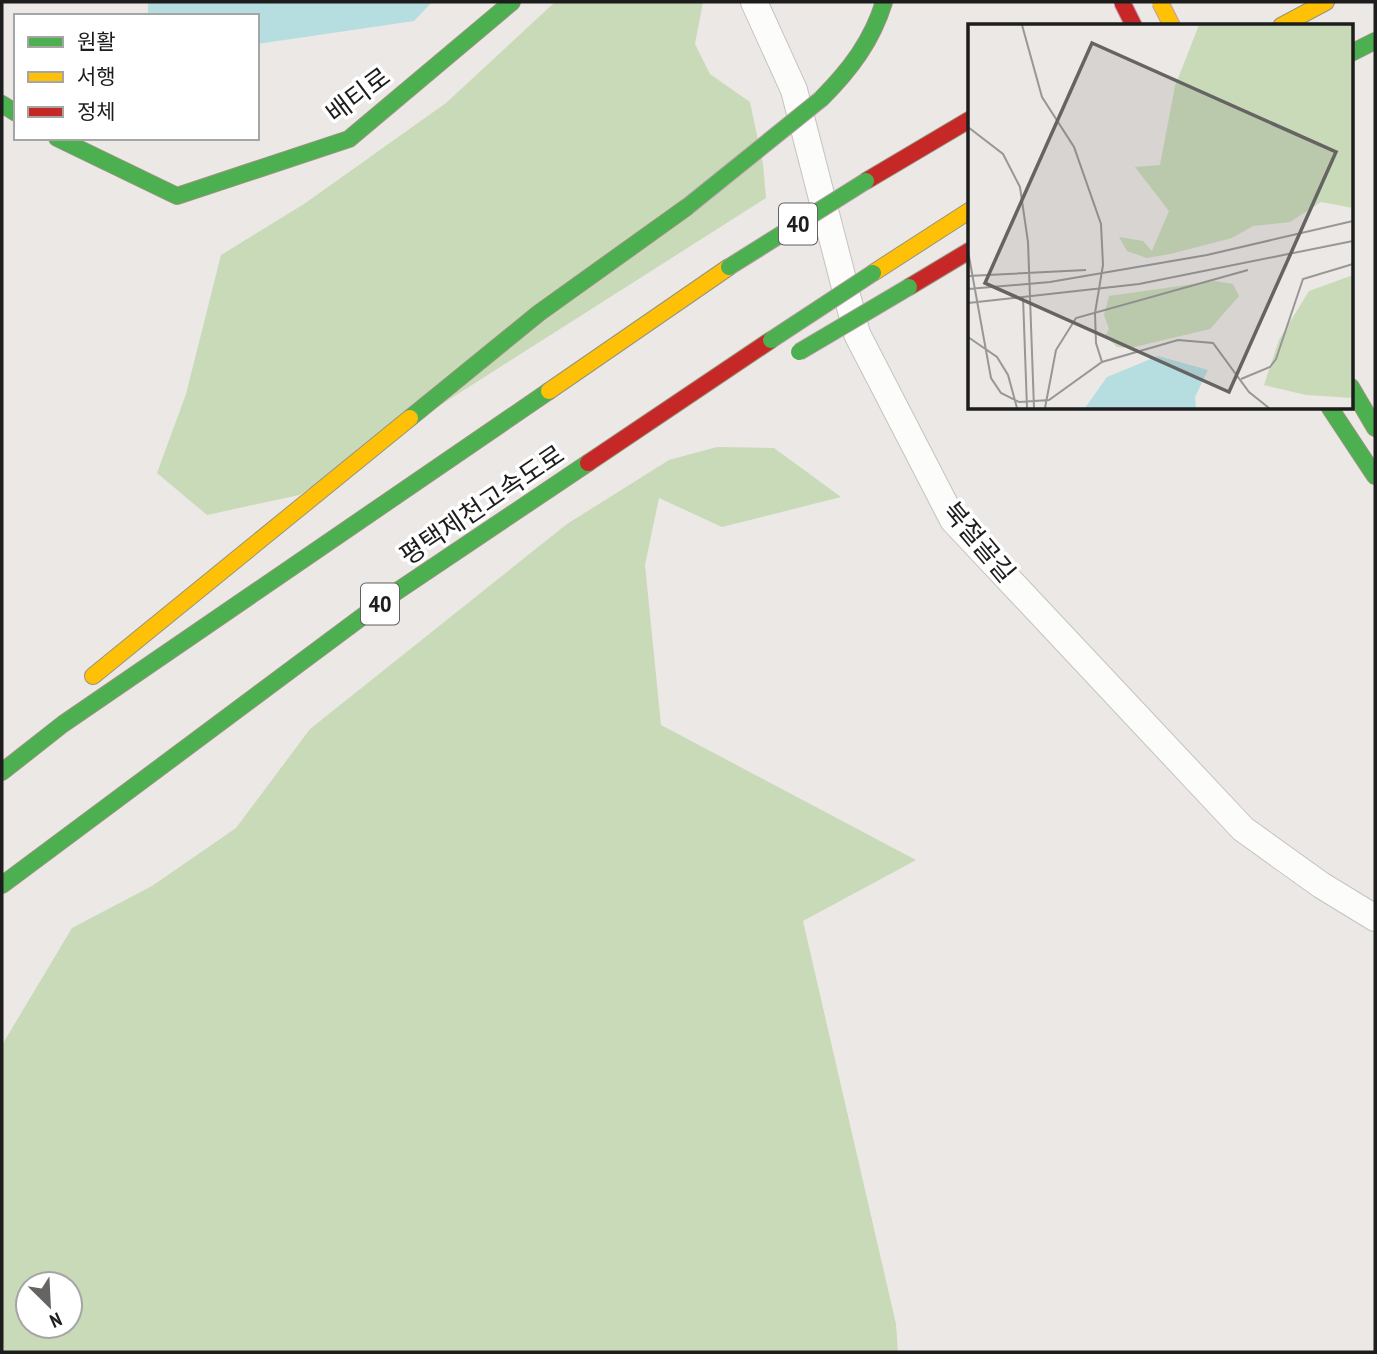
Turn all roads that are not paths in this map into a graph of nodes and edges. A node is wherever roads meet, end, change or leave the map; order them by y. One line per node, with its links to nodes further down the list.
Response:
1 (512, 2): 15 (main road, 배티로)
2 (754, 2): 28 (street, 북절골길)
3 (884, 2): 25 (main road, bridge)
4 (1122, 2): 9 (main road, bridge)
5 (1160, 2): 10 (main road, bridge)
6 (1169, 2): 8 (main road)
7 (1326, 2): 11 (main road)
8 (1131, 24)
9 (1133, 24)
10 (1171, 24)
11 (1285, 24)
12 (1375, 41): 13 (main road)
13 (1352, 52)
14 (968, 121): 26 (main road, 40, bridge)
15 (61, 140)
16 (968, 212): 24 (main road, 평택제천고속도로 / 40, bridge)
17 (968, 252): 18 (main road, bridge)
18 (794, 356)
19 (1352, 389): 21 (main road)
20 (1331, 410): 22 (main road)
21 (1375, 428)
22 (1375, 476)
23 (506, 538): 24 (main road)
24 (292, 668): 27 (main road, 평택제천고속도로 / 40)
25 (77, 689)
26 (2, 772)
27 (2, 885)
28 (1375, 918)

